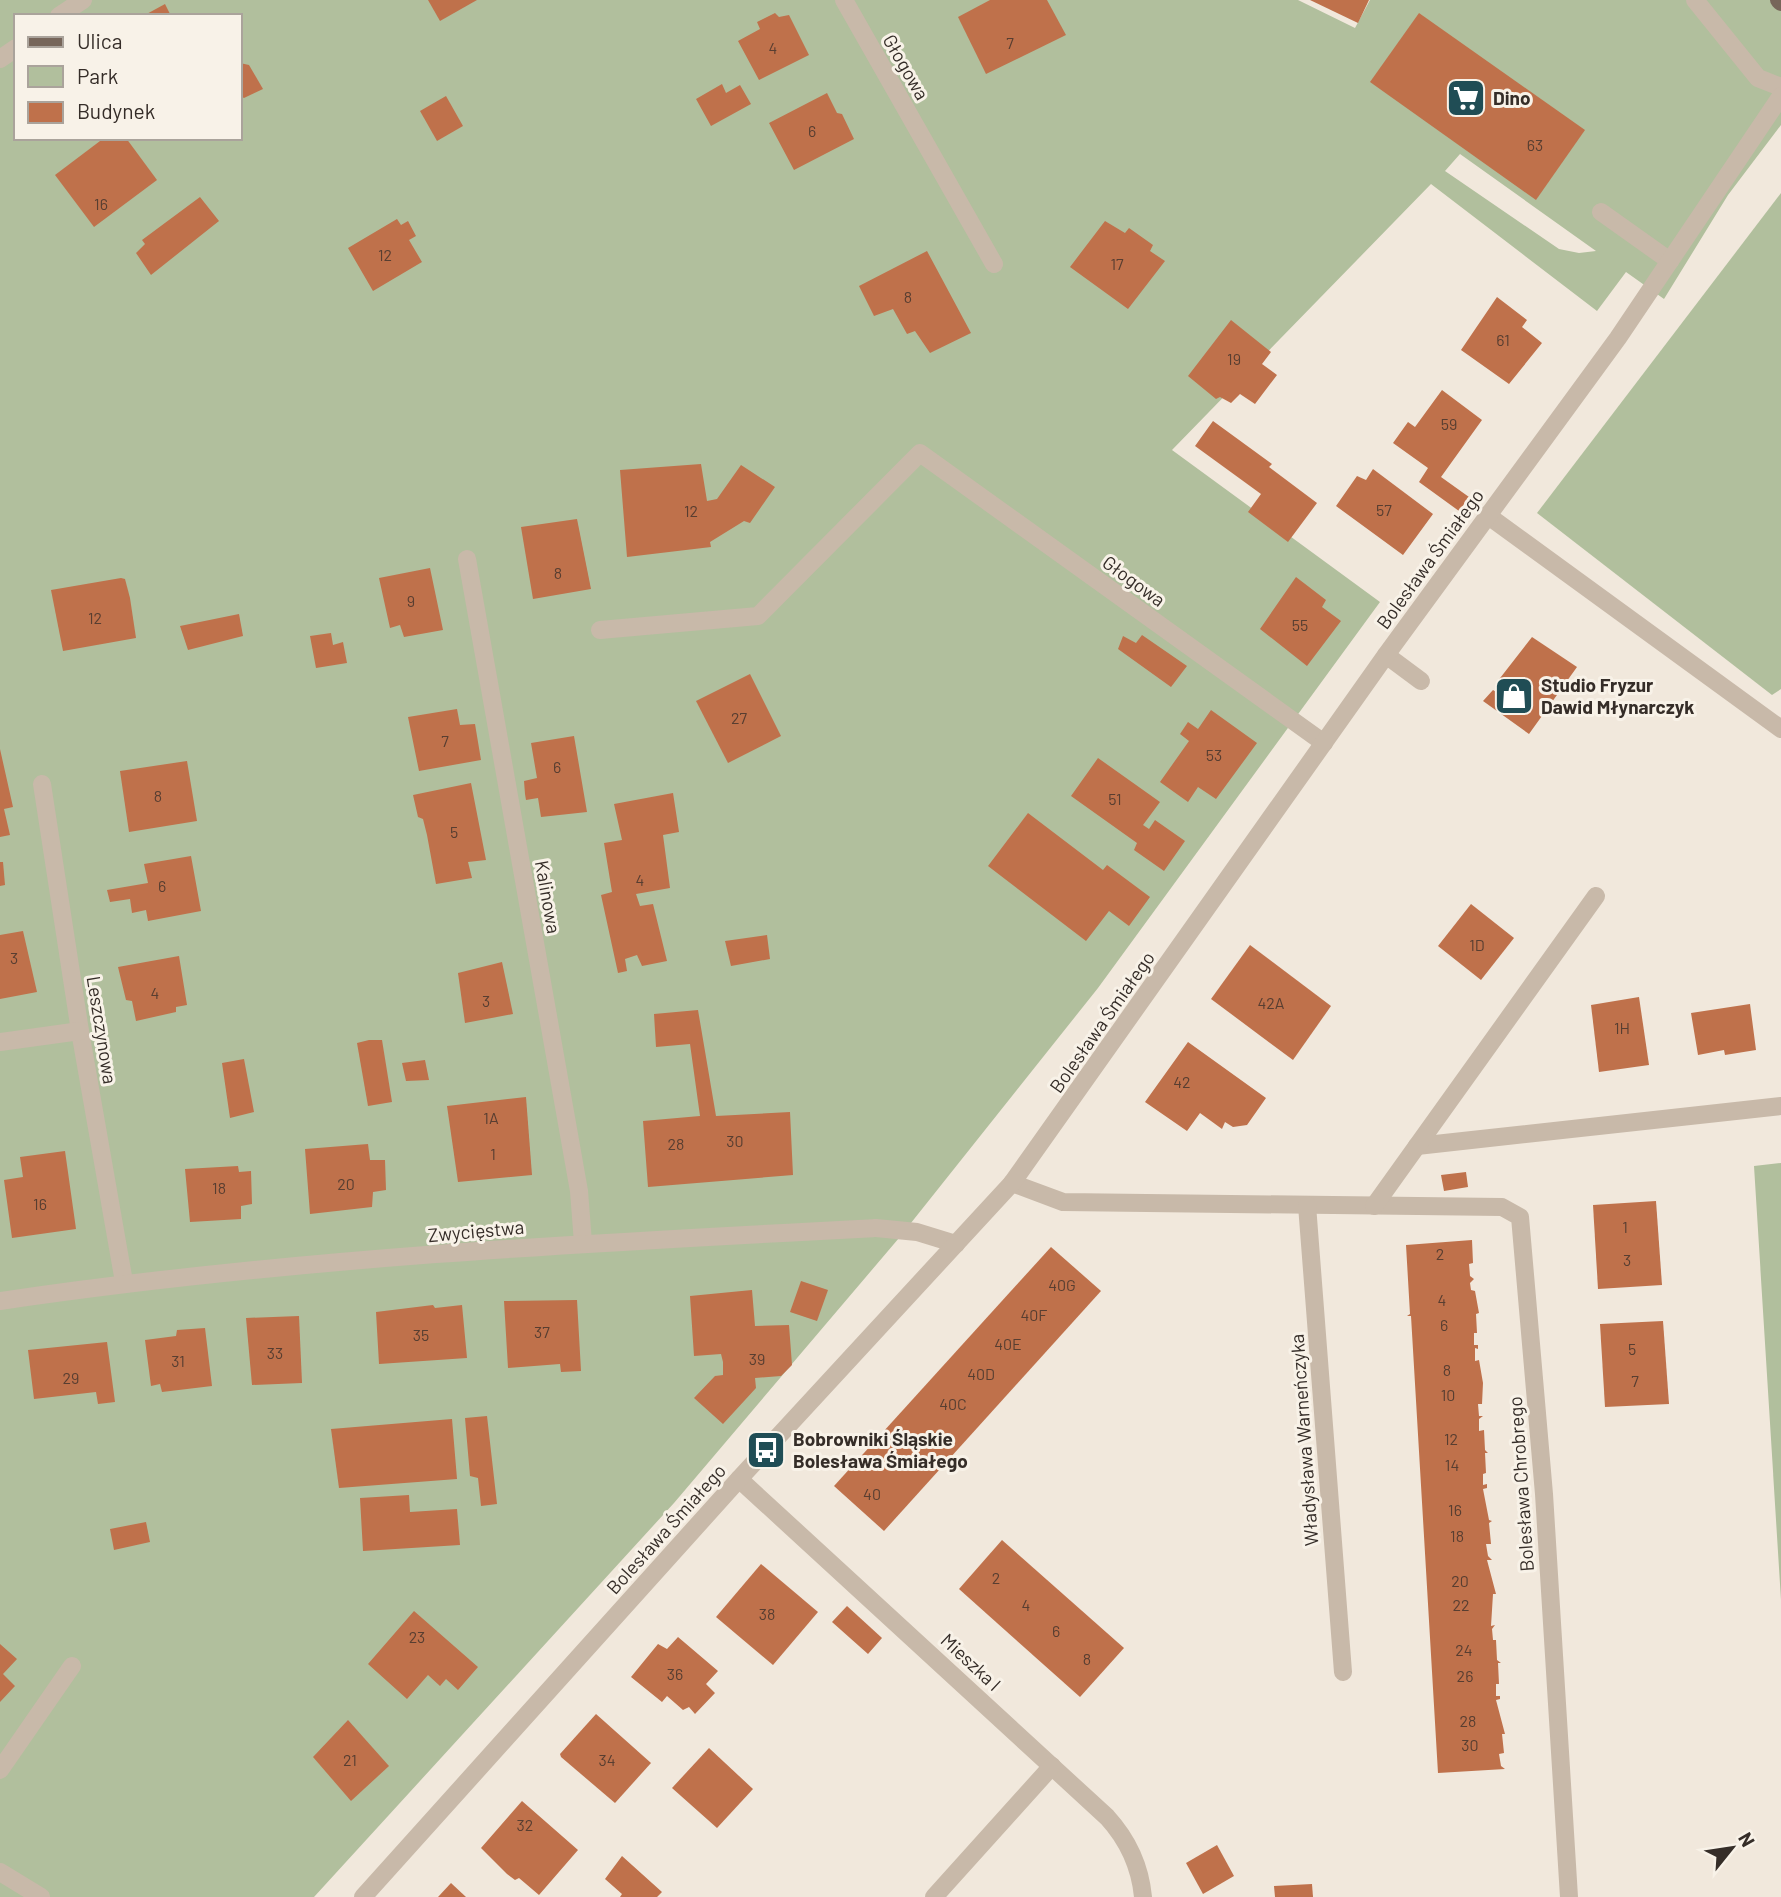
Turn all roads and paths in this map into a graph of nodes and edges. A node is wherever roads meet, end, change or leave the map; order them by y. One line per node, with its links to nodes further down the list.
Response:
1 (83, 0): 4 (street)
2 (844, 0): 9 (street, Głogowa)
3 (1695, 0): 5 (street)
4 (63, 14)
5 (1781, 87)
6 (1781, 96): 8 (street, Bolesława Śmiałego)
7 (1601, 212): 8 (street)
8 (1670, 261): 10 (street, Bolesława Śmiałego)
9 (994, 264)
10 (1487, 515): 13 (street, Bolesława Śmiałego); 15 (street)
11 (467, 559): 26 (street, Kalinowa)
12 (600, 630): 16 (street, Głogowa)
13 (1387, 655): 14 (street); 16 (street, Bolesława Śmiałego)
14 (1421, 681)
15 (1781, 729)
16 (1324, 743): 23 (street, Bolesława Śmiałego)
17 (42, 783): 19 (street, Leszczynowa)
18 (1596, 896): 22 (street)
19 (80, 1031): 20 (street); 28 (street, Leszczynowa)
20 (0, 1042)
21 (1781, 1106): 22 (street)
22 (1417, 1146): 25 (street)
23 (1012, 1183): 24 (street, Bolesława Chrobrego); 27 (street, Bolesława Śmiałego)
24 (1307, 1205): 25 (street, Bolesława Chrobrego); 32 (street, Władysława Warneńczyka)
25 (1374, 1206): 40 (street, Bolesława Chrobrego)
26 (583, 1243): 27 (street, Zwycięstwa); 28 (street, Zwycięstwa)
27 (956, 1244): 30 (street, Bolesława Śmiałego)
28 (124, 1282): 29 (street, Zwycięstwa)
29 (0, 1301)
30 (739, 1479): 33 (street, Mieszka I); 37 (street, Bolesława Śmiałego)
31 (72, 1666): 34 (street)
32 (1343, 1672)
33 (1052, 1766): 38 (street); 39 (street, Mieszka I)
34 (0, 1770)
35 (0, 1872): 36 (street)
36 (41, 1897)
37 (363, 1897)
38 (934, 1897)
39 (1143, 1897)
40 (1569, 1897)

